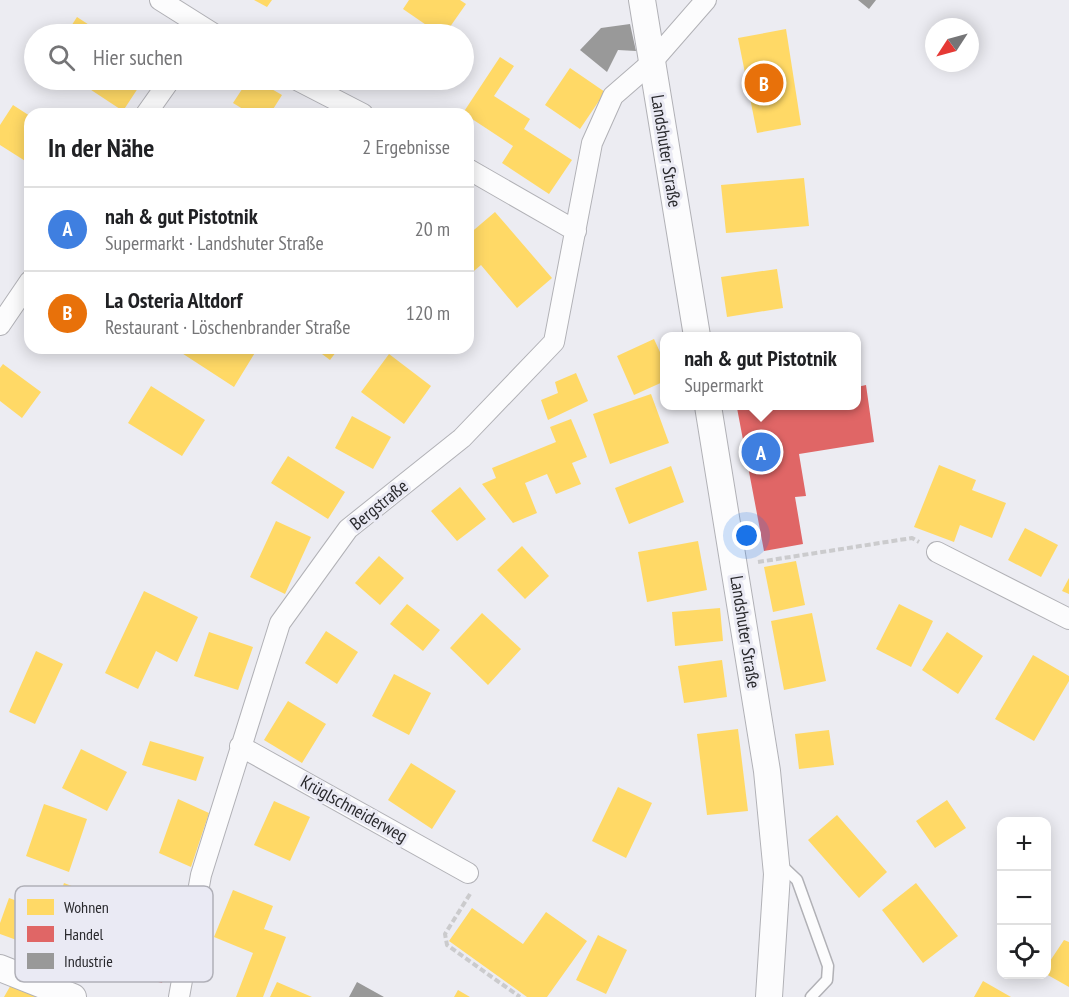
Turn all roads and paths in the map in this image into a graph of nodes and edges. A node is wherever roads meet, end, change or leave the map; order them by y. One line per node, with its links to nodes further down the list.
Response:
1 (160, 0): 4 (street)
2 (642, 0): 5 (street, Landshuter Straße)
3 (706, 0): 5 (street, Bergstraße)
4 (193, 24)
5 (651, 63): 11 (street, Bergstraße); 14 (street, Landshuter Straße)
6 (163, 90): 8 (street)
7 (316, 90): 9 (street)
8 (150, 108)
9 (351, 108)
10 (474, 173): 11 (street)
11 (576, 231): 19 (street, Bergstraße)
12 (24, 290): 13 (street)
13 (0, 325)
14 (696, 332)
15 (709, 410): 17 (street, Landshuter Straße)
16 (937, 552): 17 (path); 18 (street)
17 (734, 566): 20 (street, Landshuter Straße)
18 (1069, 619)
19 (240, 746): 21 (street, Krüglschneiderweg); 22 (street, Bergstraße)
20 (776, 859): 30 (street, Landshuter Straße); 31 (lane)
21 (468, 873): 29 (path)
22 (199, 886)
23 (0, 968): 24 (street)
24 (15, 974)
25 (35, 982): 27 (street)
26 (182, 982): 28 (street, Bergstraße)
27 (73, 997)
28 (179, 997)
29 (520, 997)
30 (770, 997)
31 (811, 997)

